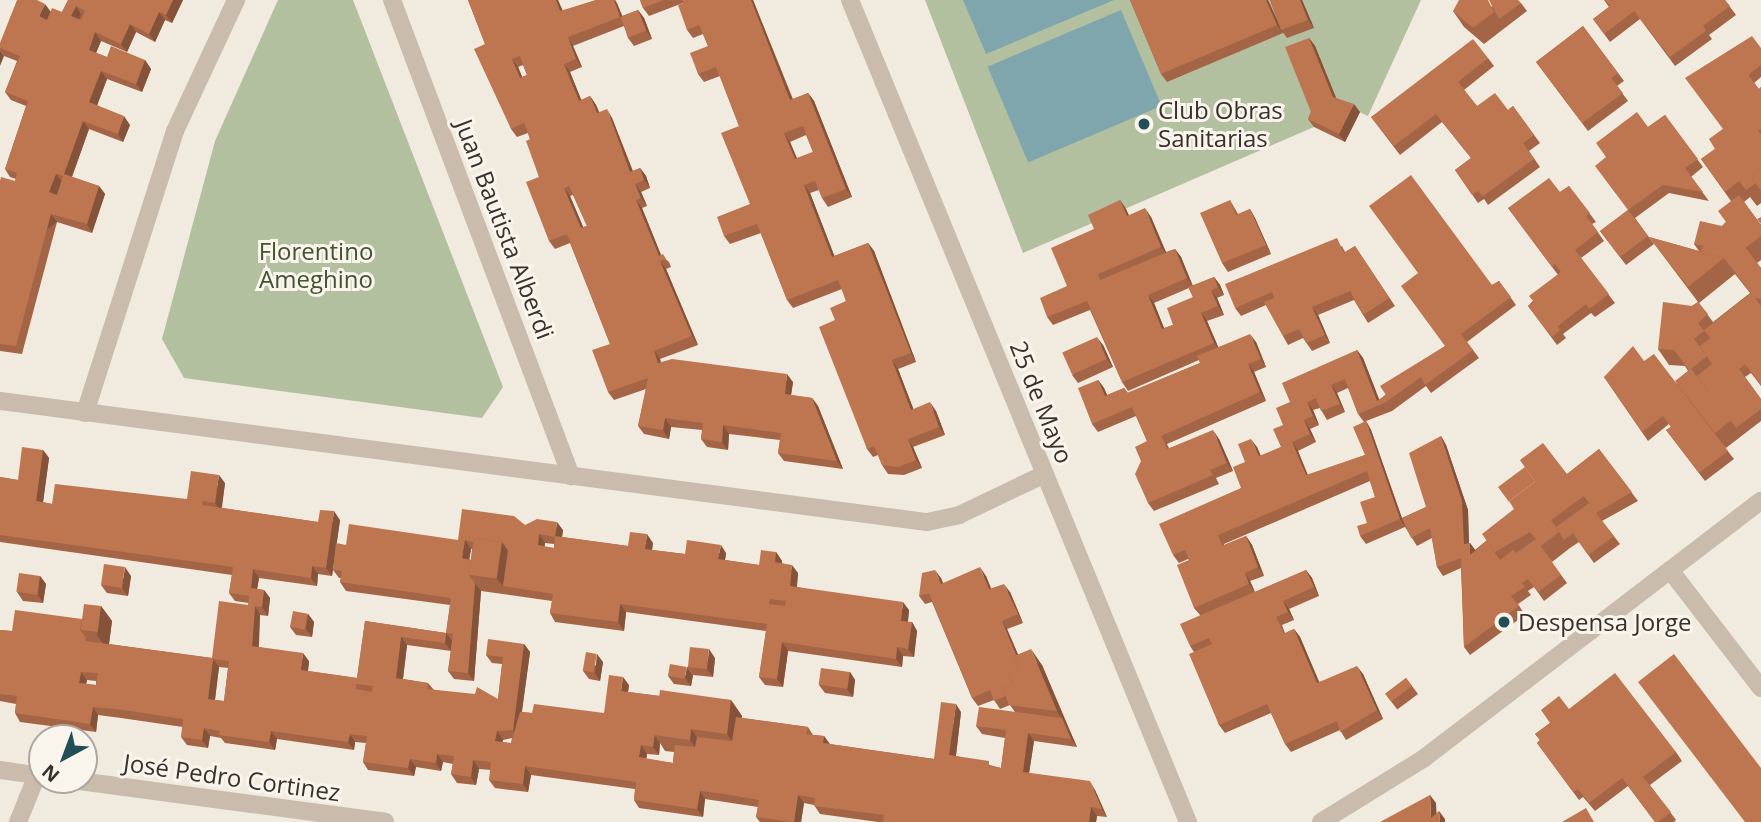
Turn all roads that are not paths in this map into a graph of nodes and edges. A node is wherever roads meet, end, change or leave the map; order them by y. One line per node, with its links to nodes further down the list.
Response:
1 (236, 0): 5 (street)
2 (392, 0): 7 (street, Juan Bautista Alberdi)
3 (850, 0): 6 (street, 25 de Mayo)
4 (0, 401): 5 (street)
5 (85, 413): 7 (street)
6 (1045, 474): 7 (street); 17 (street, 25 de Mayo)
7 (572, 476)
8 (1761, 501): 9 (street)
9 (1670, 570): 10 (street); 18 (street)
10 (1761, 688)
11 (0, 770): 12 (street)
12 (28, 774)
13 (98, 783): 16 (street, José Pedro Cortinez)
14 (31, 794): 15 (street)
15 (18, 822)
16 (385, 822)
17 (1188, 822)
18 (1321, 822)

